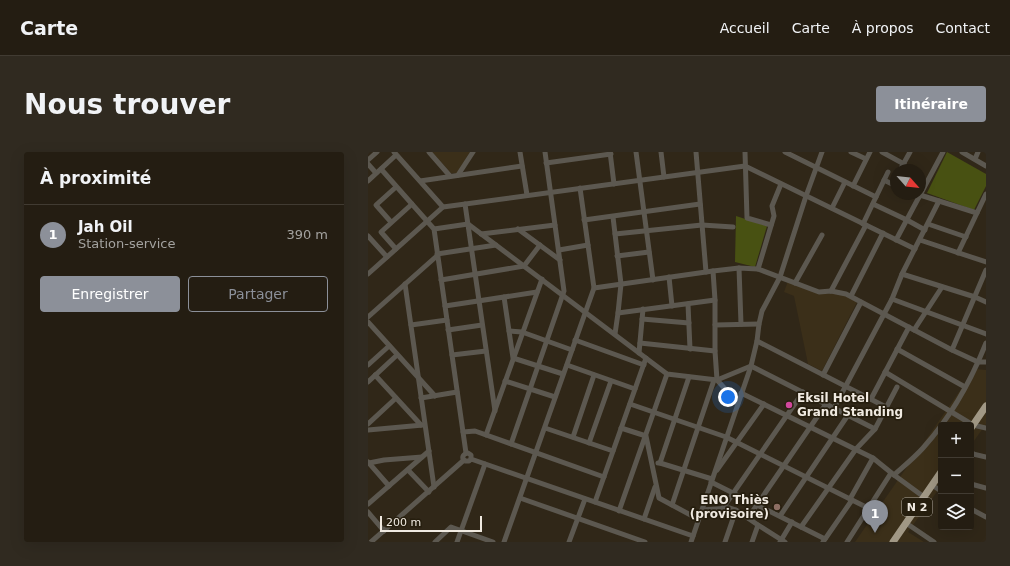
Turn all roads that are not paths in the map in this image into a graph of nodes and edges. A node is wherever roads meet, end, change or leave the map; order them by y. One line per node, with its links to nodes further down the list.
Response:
1 (377, 152): 25 (street)
2 (429, 152): 39 (street)
3 (473, 152): 38 (street)
4 (520, 152): 30 (street)
5 (545, 152): 27 (street)
6 (572, 152): 23 (street)
7 (636, 152): 41 (street)
8 (661, 152): 40 (street)
9 (696, 152): 35 (street)
10 (744, 152): 31 (street)
11 (822, 152): 33 (street)
12 (851, 152): 22 (street)
13 (870, 152): 26 (street)
14 (882, 152): 29 (street)
15 (910, 152): 29 (street)
16 (943, 152): 49 (street)
17 (962, 152): 24 (street)
18 (978, 152): 24 (street)
19 (610, 153): 23 (street); 47 (street)
20 (788, 153): 33 (street)
21 (395, 154): 34 (street); 44 (street)
22 (859, 154): 26 (street)
23 (573, 159): 27 (street)
24 (975, 159): 32 (street)
25 (368, 160)
26 (866, 160): 50 (street)
27 (546, 163): 53 (street)
28 (368, 164): 37 (street)
29 (904, 164)
30 (522, 166): 38 (street); 55 (street)
31 (745, 166): 35 (street); 48 (street); 79 (street)
32 (986, 166)
33 (816, 168): 45 (street); 56 (street)
34 (381, 169): 37 (street); 51 (street)
35 (697, 172): 40 (street); 63 (street)
36 (888, 172): 42 (street)
37 (376, 173): 43 (street)
38 (458, 175): 39 (street)
39 (450, 176): 44 (street)
40 (664, 177): 41 (street)
41 (640, 180): 47 (street); 67 (street)
42 (884, 180): 46 (street); 57 (street)
43 (368, 181)
44 (420, 181): 65 (street)
45 (845, 182): 50 (street); 66 (street)
46 (890, 183)
47 (614, 184): 52 (street)
48 (781, 184): 56 (street); 79 (street)
49 (926, 185)
50 (853, 186): 57 (street)
51 (396, 187): 61 (street); 73 (street)
52 (580, 188): 53 (street); 70 (street)
53 (551, 192): 55 (street); 77 (street)
54 (986, 194): 68 (street)
55 (527, 195): 62 (street)
56 (806, 196): 66 (street); 116 (street)
57 (876, 197): 64 (street)
58 (926, 198): 60 (street)
59 (918, 200): 71 (street)
60 (940, 201): 68 (street); 76 (street)
61 (412, 204): 72 (street); 73 (street)
62 (465, 204): 65 (street); 74 (street)
63 (700, 204): 67 (street); 78 (street)
64 (873, 204): 71 (street); 75 (street)
65 (443, 207): 72 (street)
66 (832, 208): 75 (street)
67 (644, 212): 69 (street); 84 (street)
68 (977, 213): 89 (street)
69 (613, 216): 70 (street); 87 (street)
70 (584, 220): 95 (street)
71 (907, 220): 83 (street); 91 (street)
72 (427, 221): 81 (street); 96 (street)
73 (391, 222): 96 (street)
74 (468, 224): 81 (street); 86 (street); 97 (street)
75 (864, 224): 85 (street); 126 (street)
76 (928, 224): 83 (street); 89 (street)
77 (555, 225): 82 (street); 99 (street)
78 (702, 225): 80 (street); 84 (street); 112 (street)
79 (771, 225): 109 (street)
80 (733, 227)
81 (434, 229): 102 (street)
82 (518, 229): 86 (street); 94 (street)
83 (924, 230): 92 (street)
84 (646, 231): 87 (street); 100 (street)
85 (883, 233): 91 (street); 129 (street)
86 (481, 234): 93 (street)
87 (615, 234): 103 (street)
88 (822, 236): 121 (street)
89 (966, 237): 101 (street)
90 (369, 240): 104 (street)
91 (896, 240): 98 (street)
92 (920, 240): 98 (street); 101 (street)
93 (496, 245): 97 (street); 107 (street)
94 (540, 245): 105 (street); 107 (street)
95 (588, 245): 99 (street); 125 (street)
96 (396, 249): 104 (street)
97 (472, 249): 102 (street); 115 (street)
98 (915, 249): 114 (street)
99 (559, 250): 105 (street)
100 (649, 252): 103 (street); 120 (street)
101 (958, 253): 106 (street)
102 (438, 255): 118 (street); 122 (street)
103 (617, 256): 123 (street)
104 (387, 257): 113 (street)
105 (560, 260): 128 (street)
106 (986, 262)
107 (524, 266): 115 (street); 119 (street)
108 (739, 268): 109 (street); 111 (street); 150 (street)
109 (758, 269): 116 (street)
110 (986, 270): 131 (street)
111 (713, 271): 112 (street); 133 (street)
112 (706, 272): 117 (street)
113 (368, 274)
114 (902, 274): 124 (street); 132 (street)
115 (475, 275): 118 (street); 134 (street)
116 (780, 277): 121 (street); 151 (street)
117 (669, 278): 120 (street); 139 (street)
118 (441, 280): 138 (street)
119 (542, 280): 127 (street); 128 (street)
120 (653, 280): 123 (street)
121 (795, 283): 126 (street)
122 (405, 284): 145 (street); 152 (street)
123 (621, 284): 125 (street); 142 (street)
124 (942, 287): 131 (street); 141 (street)
125 (594, 288): 143 (street)
126 (831, 291): 129 (street)
127 (537, 292): 130 (street); 160 (street)
128 (563, 296): 143 (street); 164 (street)
129 (851, 296): 135 (street)
130 (504, 297): 134 (street); 159 (street)
131 (975, 297): 136 (street); 155 (street)
132 (892, 299): 141 (street); 144 (street)
133 (715, 300): 137 (street); 154 (street)
134 (479, 301): 138 (street); 153 (street)
135 (861, 302): 144 (street); 190 (street)
136 (986, 302)
137 (688, 304): 139 (street); 149 (street)
138 (445, 306): 147 (street)
139 (672, 306): 140 (street)
140 (643, 309): 142 (street); 146 (street)
141 (926, 311): 155 (street); 158 (street)
142 (618, 312): 161 (street)
143 (585, 313): 161 (street); 163 (street)
144 (884, 314): 156 (street); 198 (street)
145 (368, 318)
146 (642, 319): 149 (street); 167 (street)
147 (447, 320): 152 (street); 157 (street)
148 (368, 322): 168 (street)
149 (689, 323): 169 (street)
150 (741, 324): 151 (street); 154 (street)
151 (759, 324): 165 (street)
152 (411, 325): 194 (street)
153 (482, 325): 157 (street); 173 (street)
154 (715, 325): 174 (street)
155 (963, 325): 162 (street); 172 (street)
156 (909, 327): 158 (street); 170 (street)
157 (448, 330): 177 (street)
158 (914, 330): 172 (street)
159 (509, 331): 160 (street); 178 (street)
160 (522, 332): 164 (street); 178 (street)
161 (614, 334): 175 (street)
162 (986, 334)
163 (576, 340): 171 (street); 184 (street)
164 (547, 341): 171 (street); 185 (street)
165 (758, 341): 186 (street); 190 (street)
166 (986, 343): 180 (street)
167 (640, 344): 169 (street); 175 (street)
168 (389, 346): 176 (street); 182 (street)
169 (690, 348): 174 (street)
170 (897, 349): 187 (street); 200 (street)
171 (572, 350): 183 (street)
172 (952, 350): 180 (street)
173 (486, 351): 177 (street); 218 (street)
174 (715, 351): 195 (street)
175 (639, 353): 179 (street)
176 (397, 355): 193 (street); 194 (street)
177 (452, 355): 203 (street)
178 (513, 358): 185 (street); 196 (street)
179 (646, 358): 184 (street); 189 (street)
180 (978, 362): 181 (street); 200 (street)
181 (986, 362)
182 (368, 365)
183 (567, 365): 188 (street); 191 (street)
184 (644, 365): 202 (street)
185 (538, 366): 188 (street); 201 (street)
186 (750, 366): 195 (street); 204 (street); 205 (street)
187 (885, 372): 210 (street); 220 (street)
188 (563, 374): 207 (street)
189 (667, 374): 192 (street); 219 (street)
190 (823, 374): 198 (street)
191 (594, 375): 197 (street); 239 (street)
192 (688, 376): 195 (street); 223 (street)
193 (371, 377): 208 (street)
194 (419, 378): 206 (street); 209 (street)
195 (716, 380): 211 (street); 229 (street)
196 (505, 381): 201 (street); 218 (street)
197 (611, 381): 202 (street); 243 (street)
198 (846, 386): 210 (street); 217 (street)
199 (897, 387): 216 (street)
200 (965, 387): 220 (street)
201 (530, 389): 207 (street); 244 (street)
202 (635, 389): 212 (street)
203 (457, 392): 206 (street); 236 (street)
204 (741, 392): 211 (street); 213 (street)
205 (803, 392): 214 (street); 221 (street)
206 (435, 396): 209 (street)
207 (555, 397): 231 (street)
208 (396, 398): 226 (street); 227 (street)
209 (421, 398): 227 (street)
210 (871, 399): 216 (street)
211 (738, 403): 240 (street)
212 (630, 404): 219 (street); 232 (street)
213 (764, 404): 221 (street); 242 (street)
214 (826, 404): 217 (street); 230 (street)
215 (986, 406): 225 (highway)
216 (886, 407): 234 (street)
217 (834, 408): 222 (street)
218 (495, 411): 237 (street)
219 (654, 412): 223 (street); 238 (street)
220 (951, 412): 224 (street); 264 (street)
221 (787, 415): 230 (street); 250 (street)
222 (848, 415): 234 (street); 241 (street)
223 (674, 419): 229 (street); 257 (street)
224 (966, 422)
225 (974, 423)
226 (368, 424)
227 (423, 425): 235 (street); 246 (street)
228 (974, 426): 233 (street)
229 (698, 427): 240 (street); 263 (street)
230 (810, 427): 241 (street); 261 (street)
231 (544, 428): 239 (street); 248 (street)
232 (621, 428): 238 (street); 247 (street)
233 (986, 428)
234 (875, 429): 245 (street)
235 (368, 430)
236 (463, 432): 237 (street); 249 (street)
237 (486, 435): 244 (street)
238 (646, 436): 260 (street); 292 (street)
239 (573, 437): 243 (street)
240 (726, 437): 242 (street); 269 (street)
241 (833, 438): 245 (street); 266 (street)
242 (737, 442): 250 (street); 269 (street)
243 (589, 443): 247 (street)
244 (512, 444): 248 (street)
245 (856, 450): 254 (street); 275 (street)
246 (429, 451): 252 (street); 274 (street)
247 (613, 451): 265 (street)
248 (536, 452): 265 (street); 268 (street)
249 (466, 453): 255 (street); 256 (street)
250 (760, 454): 261 (street); 279 (street)
251 (974, 454): 253 (street)
252 (422, 457): 258 (street); 262 (street)
253 (986, 457)
254 (873, 458): 264 (street); 283 (street)
255 (471, 459): 256 (street); 259 (street)
256 (464, 460): 274 (street)
257 (660, 462): 260 (street); 263 (street)
258 (368, 463): 273 (street)
259 (485, 464): 268 (street); 305 (street)
260 (652, 464): 270 (street)
261 (784, 466): 266 (street); 287 (street)
262 (408, 470): 273 (street); 278 (street)
263 (684, 470): 269 (street); 286 (street)
264 (893, 474): 280 (street); 289 (street)
265 (604, 477): 284 (street)
266 (806, 477): 275 (street); 295 (street)
267 (938, 477): 271 (highway, N 2)
268 (527, 478): 281 (street); 282 (street)
269 (712, 478): 279 (street); 290 (street)
270 (656, 485): 286 (street); 299 (street)
271 (932, 485): 277 (street); 280 (highway, N 2)
272 (974, 485): 276 (street)
273 (389, 486): 285 (street)
274 (434, 487): 278 (street)
275 (828, 488): 283 (street); 304 (street)
276 (986, 488)
277 (938, 489)
278 (429, 492): 306 (street)
279 (733, 493): 287 (street); 288 (street)
280 (924, 496): 302 (highway, N 2)
281 (520, 498): 297 (street); 316 (street)
282 (585, 499): 284 (street); 297 (street)
283 (851, 500): 289 (street); 310 (street)
284 (595, 502): 292 (street)
285 (368, 504)
286 (672, 505): 300 (street)
287 (757, 505): 295 (street); 298 (street)
288 (723, 508): 290 (street); 291 (street)
289 (868, 508): 321 (street)
290 (702, 510): 300 (street)
291 (736, 510): 298 (street); 319 (street)
292 (619, 511): 299 (street)
293 (974, 511): 296 (street)
294 (368, 512): 306 (street)
295 (780, 516): 301 (street)
296 (986, 517)
297 (578, 518): 309 (street); 317 (street)
298 (748, 518): 303 (street)
299 (644, 519): 308 (street)
300 (698, 519): 308 (street)
301 (792, 522): 304 (street); 311 (street)
302 (906, 523): 322 (highway, N 2); 323 (street)
303 (758, 525): 311 (street); 320 (street)
304 (801, 527): 310 (street)
305 (461, 530): 307 (street); 313 (street); 314 (street)
306 (384, 531): 312 (street)
307 (477, 539): 315 (street)
308 (692, 539)
309 (632, 540): 318 (street)
310 (824, 540)
311 (782, 541)
312 (369, 542)
313 (434, 542)
314 (457, 542)
315 (493, 542)
316 (504, 542)
317 (569, 542)
318 (645, 542)
319 (725, 542)
320 (752, 542)
321 (847, 542)
322 (893, 542)
323 (934, 542)

